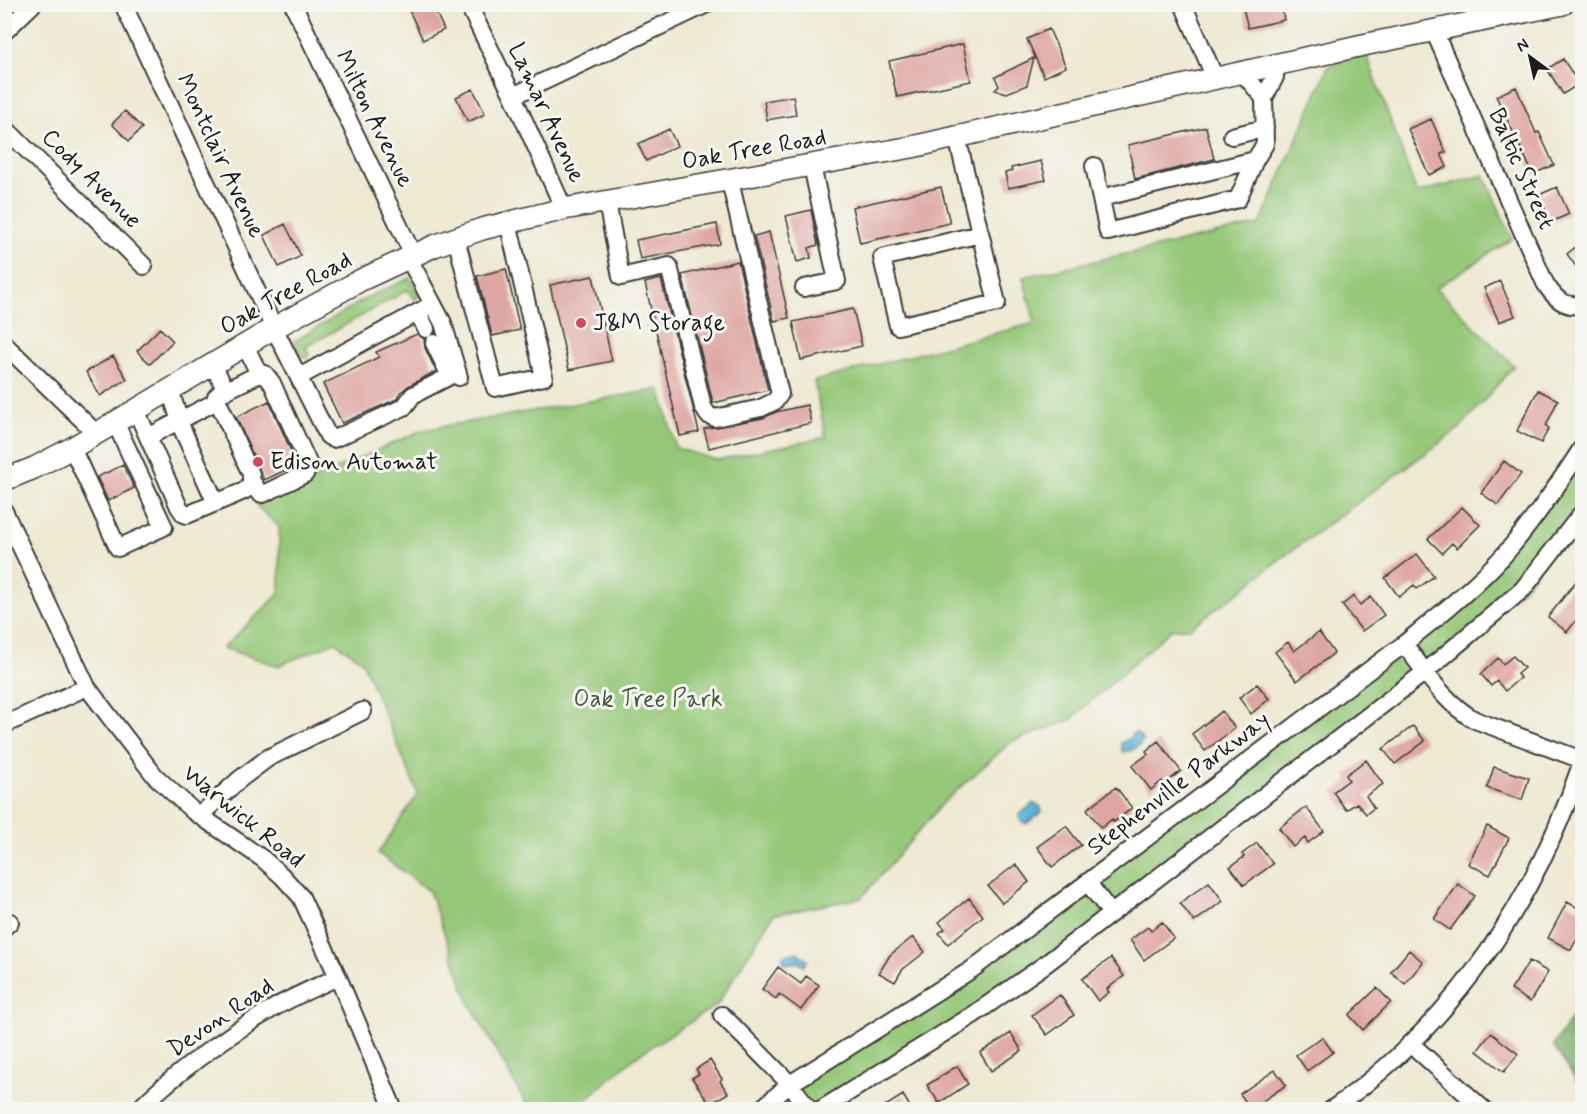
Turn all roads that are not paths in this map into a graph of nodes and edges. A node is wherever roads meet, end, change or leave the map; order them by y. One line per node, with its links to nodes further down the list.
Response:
1 (33, 4): 9 (street)
2 (123, 4): 34 (street, Montclair Avenue)
3 (293, 4): 29 (street, Milton Avenue)
4 (468, 4): 13 (street, Lamar Avenue)
5 (707, 4): 13 (street)
6 (1183, 4): 12 (street)
7 (1563, 4): 8 (main road, Oak Tree Road)
8 (1434, 31): 10 (main road, Oak Tree Road); 32 (street, Baltic Street)
9 (4, 33)
10 (1276, 64): 11 (main road, Oak Tree Road); 14 (street)
11 (1242, 72): 12 (main road, Oak Tree Road); 14 (street)
12 (1215, 78): 18 (main road, Oak Tree Road)
13 (513, 96): 25 (street, Lamar Avenue)
14 (1264, 98): 16 (street)
15 (4, 127): 30 (street, Cody Avenue)
16 (1265, 128): 17 (street); 19 (street)
17 (1232, 135)
18 (957, 137): 20 (main road, Oak Tree Road); 27 (street)
19 (1256, 160): 23 (street); 23 (street)
20 (812, 166): 22 (main road, Oak Tree Road); 31 (street)
21 (1094, 166): 23 (street)
22 (730, 181): 24 (main road, Oak Tree Road); 24 (street)
23 (1101, 198)
24 (607, 202): 25 (main road, Oak Tree Road)
25 (564, 209): 26 (main road, Oak Tree Road)
26 (508, 222): 28 (main road, Oak Tree Road); 28 (street)
27 (980, 234): 27 (street)
28 (456, 238): 29 (main road, Oak Tree Road)
29 (410, 256): 33 (street, Milton Avenue); 34 (main road, Oak Tree Road)
30 (144, 266)
31 (804, 288)
32 (1582, 304)
33 (426, 305): 38 (street); 42 (street); 42 (street)
34 (274, 328): 36 (main road, Oak Tree Road); 38 (street, Montclair Avenue)
35 (4, 344): 46 (street)
36 (245, 345): 37 (main road, Oak Tree Road); 39 (street)
37 (213, 364): 40 (main road, Oak Tree Road); 41 (street)
38 (297, 372): 42 (street, Montclair Avenue)
39 (259, 374): 41 (street); 51 (street)
40 (170, 390): 43 (main road, Oak Tree Road); 44 (street)
41 (221, 396): 44 (street); 51 (street)
42 (405, 406)
43 (136, 410): 45 (main road, Oak Tree Road); 47 (street)
44 (180, 420): 47 (street); 52 (street)
45 (115, 422): 46 (main road, Oak Tree Road); 48 (street)
46 (96, 433): 48 (main road, Oak Tree Road)
47 (148, 437): 52 (street)
48 (72, 447): 50 (main road, Oak Tree Road)
49 (1582, 448): 55 (street, Stephenville Parkway)
50 (4, 480)
51 (252, 481): 52 (street)
52 (216, 503)
53 (4, 511): 57 (street, Warwick Road)
54 (1582, 513): 56 (street)
55 (1404, 644): 56 (street); 62 (street, Stephenville Parkway)
56 (1425, 672): 60 (street); 63 (street)
57 (87, 687): 59 (street); 61 (street, Warwick Road)
58 (363, 711): 61 (street)
59 (4, 725)
60 (1582, 761): 66 (street)
61 (200, 815): 64 (street, Warwick Road)
62 (1088, 883): 63 (street); 67 (street, Stephenville Parkway)
63 (1111, 913): 72 (street)
64 (338, 977): 68 (street, Devon Road); 69 (street, Warwick Road)
65 (722, 1015): 67 (street)
66 (1410, 1043): 73 (street); 74 (street)
67 (790, 1084): 70 (street, Stephenville Parkway); 71 (street)
68 (138, 1110)
69 (394, 1110)
70 (760, 1110)
71 (810, 1110)
72 (820, 1110)
73 (1330, 1110)
74 (1484, 1110)

